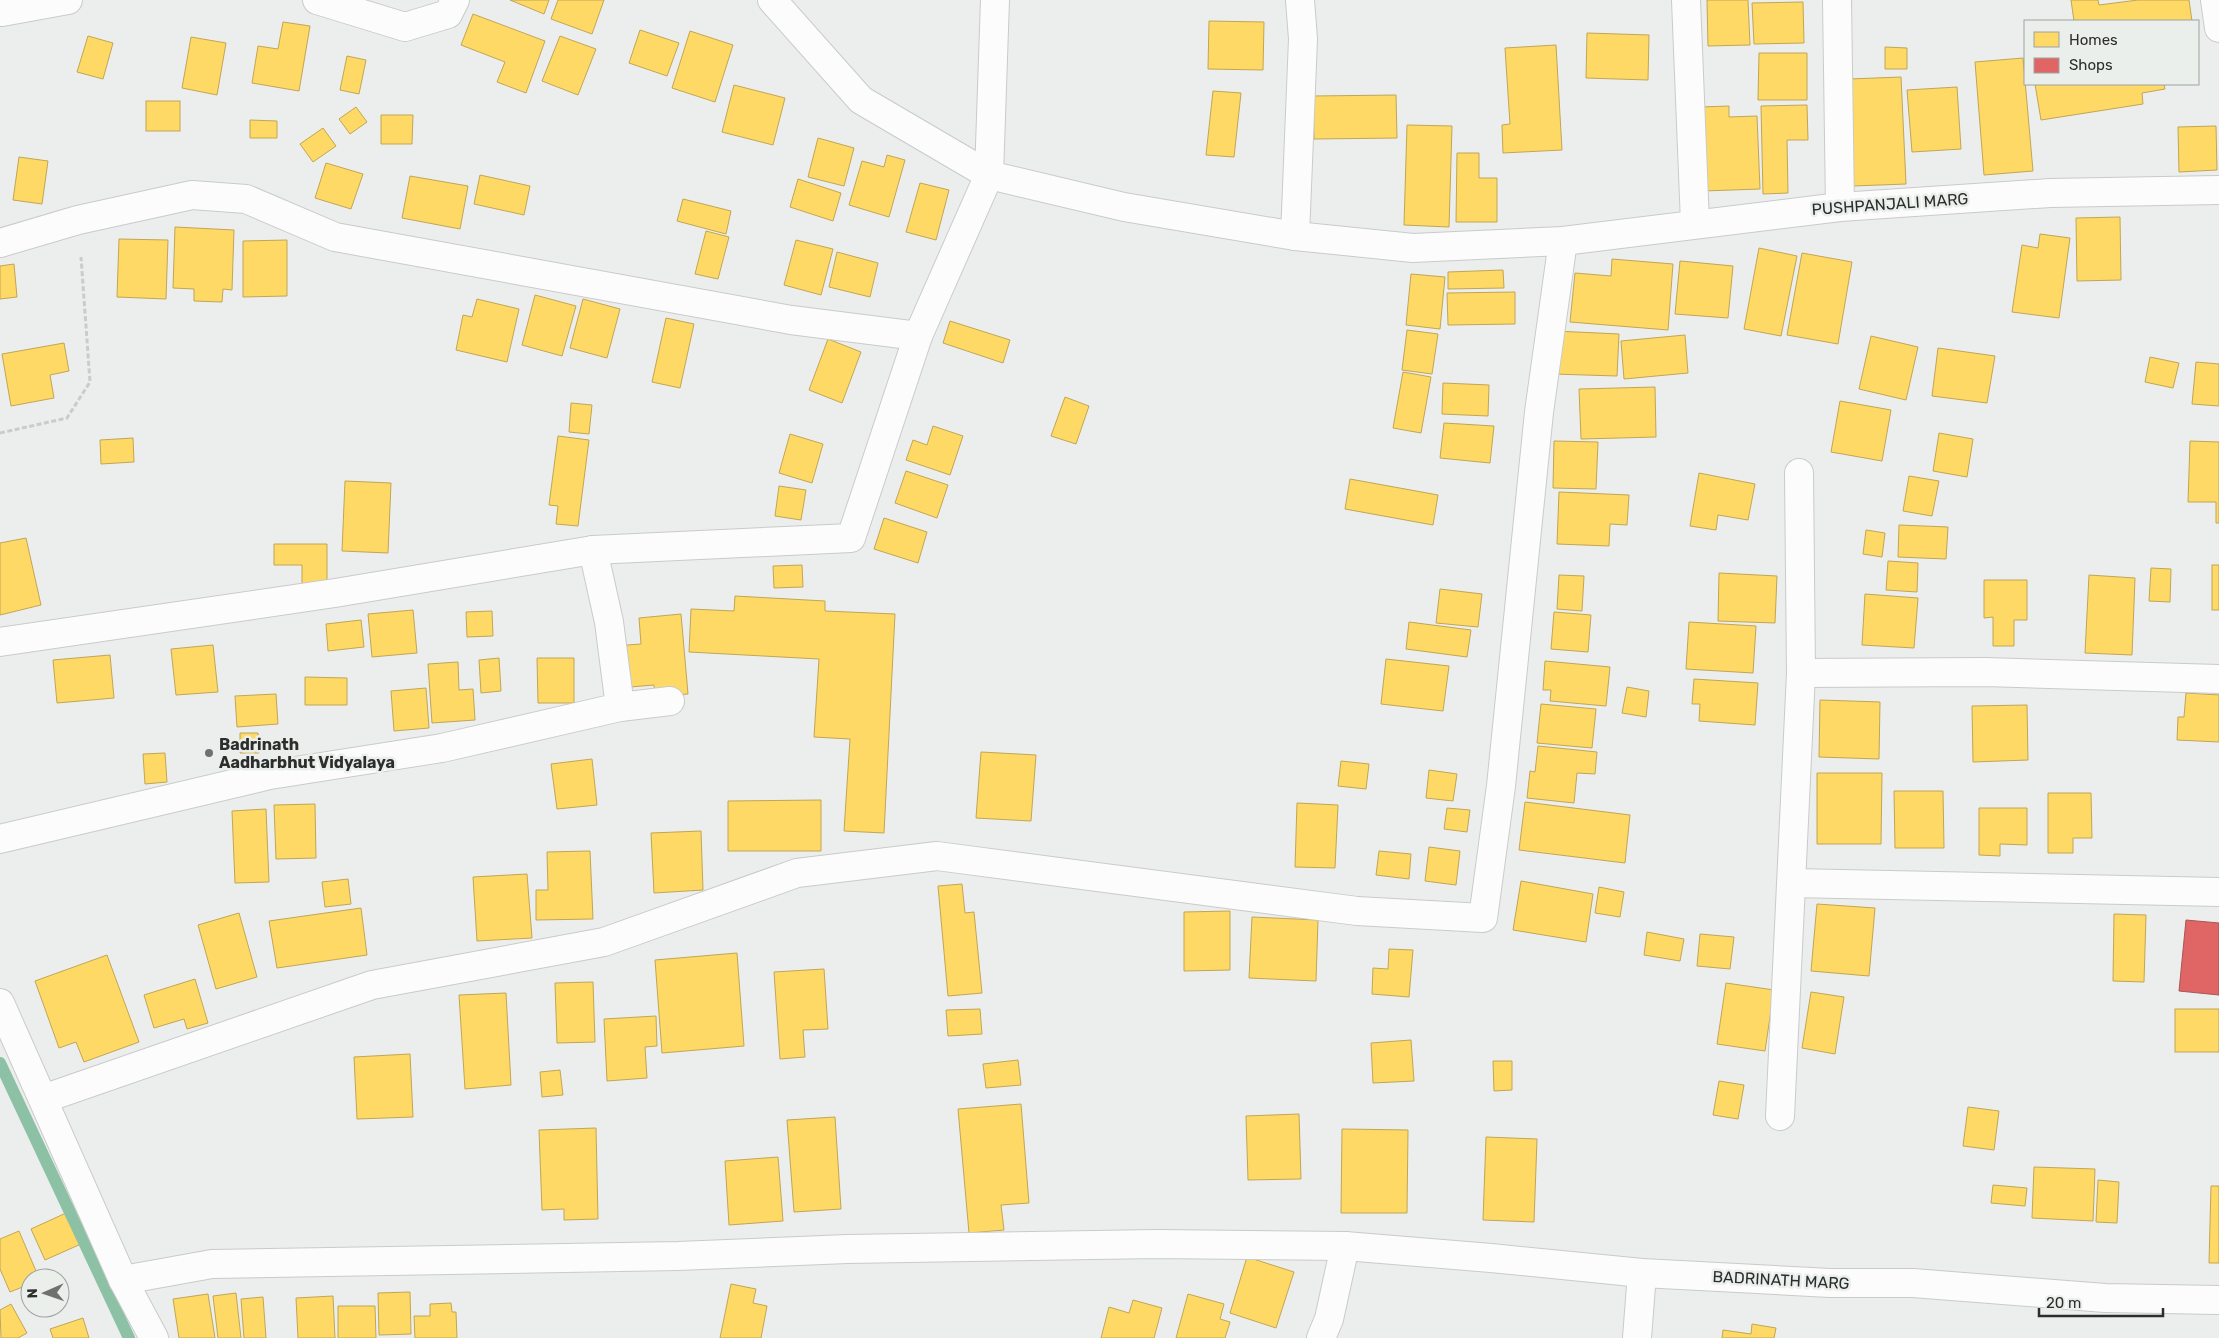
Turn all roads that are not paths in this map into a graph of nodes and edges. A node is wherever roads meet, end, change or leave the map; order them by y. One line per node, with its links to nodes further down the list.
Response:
1 (68, 0): 10 (street)
2 (317, 0): 3 (street)
3 (455, 0)
4 (772, 0): 12 (street, PUSHPANJALI MARG)
5 (995, 0): 12 (street)
6 (1300, 0): 16 (street)
7 (1686, 0): 15 (street)
8 (1837, 0): 14 (street)
9 (2215, 0): 11 (street)
10 (1, 8)
11 (2219, 28)
12 (989, 175): 16 (street, PUSHPANJALI MARG); 19 (street)
13 (2219, 190): 14 (street, PUSHPANJALI MARG)
14 (1840, 207): 15 (street, PUSHPANJALI MARG)
15 (1696, 223): 17 (street, PUSHPANJALI MARG)
16 (1295, 236): 17 (street, PUSHPANJALI MARG)
17 (1563, 241): 31 (street)
18 (0, 243): 19 (street)
19 (918, 336): 21 (street)
20 (1799, 473): 23 (street)
21 (593, 550): 22 (street); 26 (street)
22 (0, 642)
23 (1801, 672): 24 (street); 28 (street)
24 (2219, 679)
25 (670, 701): 26 (street)
26 (620, 707): 27 (street)
27 (0, 839)
28 (1792, 883): 29 (street); 32 (street)
29 (2219, 892)
30 (0, 1003): 31 (street)
31 (43, 1099): 35 (street)
32 (1780, 1116)
33 (1345, 1246): 34 (street, BADRINATH MARG); 35 (street, BADRINATH MARG); 38 (street)
34 (1642, 1273): 36 (street, BADRINATH MARG); 39 (street)
35 (123, 1280): 37 (street)
36 (2219, 1300)
37 (154, 1338)
38 (1321, 1338)
39 (1637, 1338)

